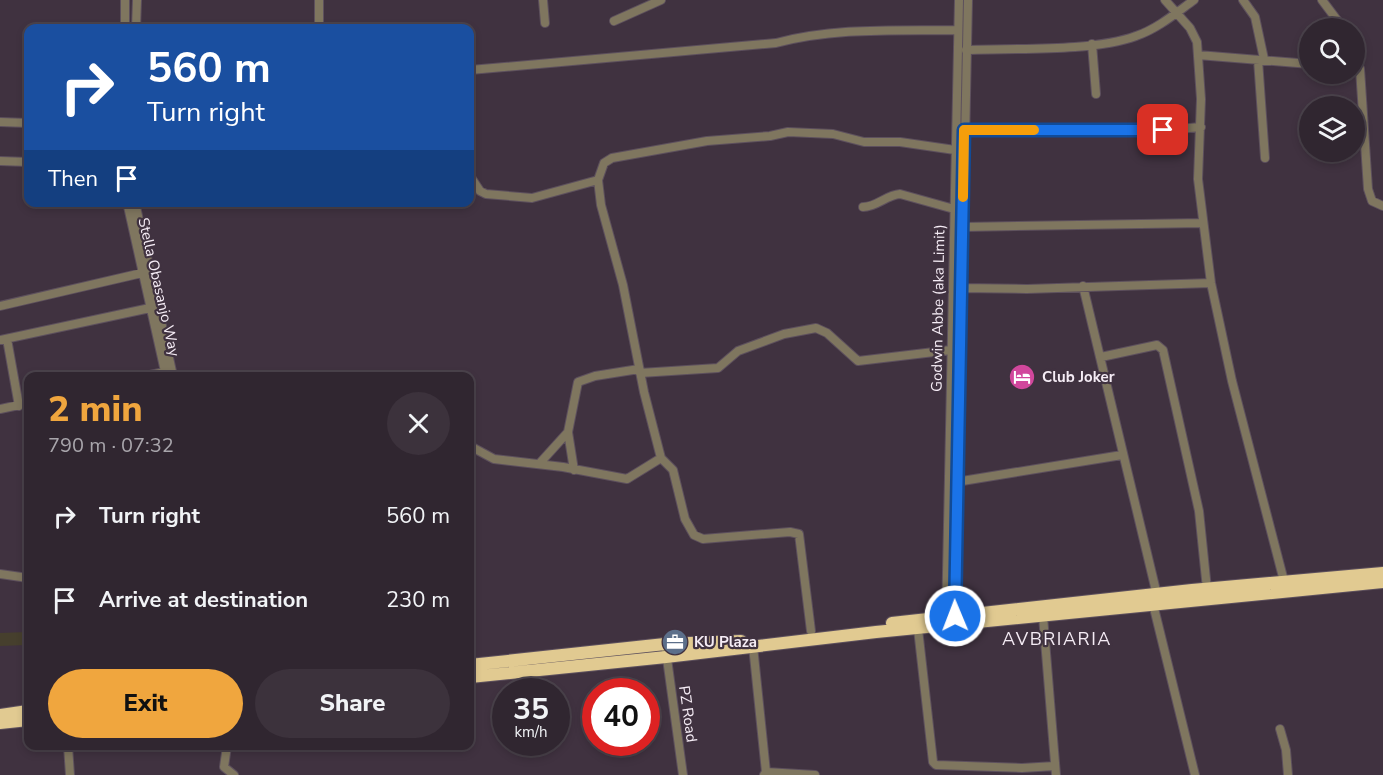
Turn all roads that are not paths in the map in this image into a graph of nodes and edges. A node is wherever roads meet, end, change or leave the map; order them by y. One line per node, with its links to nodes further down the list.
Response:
1 (125, 0): 16 (street)
2 (137, 0): 17 (street)
3 (319, 0): 18 (street)
4 (543, 0): 15 (street)
5 (661, 0): 14 (street)
6 (959, 0): 19 (street, Godwin Abbe (aka Limit))
7 (968, 0): 21 (street, Godwin Abbe (aka Limit))
8 (1165, 0): 12 (street)
9 (1194, 0): 12 (street)
10 (1243, 0): 23 (street)
11 (1322, 0): 13 (street)
12 (1176, 13): 20 (street); 22 (street)
13 (1336, 18)
14 (614, 21)
15 (545, 23)
16 (125, 24)
17 (136, 24)
18 (319, 24)
19 (958, 30): 25 (street); 32 (street, Godwin Abbe (aka Limit))
20 (1092, 44): 21 (street); 27 (street)
21 (966, 50): 31 (street, Godwin Abbe (aka Limit))
22 (1198, 55): 23 (street); 30 (street)
23 (1261, 59): 24 (street); 33 (street)
24 (1299, 63)
25 (474, 70)
26 (1358, 84): 41 (street)
27 (1096, 94)
28 (0, 122): 29 (street)
29 (24, 123)
30 (1201, 127): 31 (street); 43 (street)
31 (964, 130): 44 (street, Godwin Abbe (aka Limit))
32 (955, 150): 36 (street); 42 (street, Godwin Abbe (aka Limit))
33 (1265, 158)
34 (0, 161): 35 (street)
35 (24, 162)
36 (598, 180): 37 (street); 54 (street)
37 (474, 182)
38 (128, 207): 45 (street, Stella Obasanjo Way)
39 (136, 207): 55 (street)
40 (863, 207): 42 (street)
41 (1383, 207)
42 (954, 209): 52 (street, Godwin Abbe (aka Limit))
43 (1203, 223): 44 (street); 46 (street)
44 (962, 227): 48 (street, Godwin Abbe (aka Limit))
45 (142, 273): 49 (street); 50 (street, Stella Obasanjo Way)
46 (1211, 283): 47 (street); 69 (street)
47 (1083, 286): 48 (street); 53 (street)
48 (960, 288): 65 (street, Godwin Abbe (aka Limit))
49 (0, 306)
50 (150, 308): 51 (street); 56 (street, Stella Obasanjo Way)
51 (3, 340): 57 (street)
52 (951, 350): 54 (street); 74 (street, Godwin Abbe (aka Limit))
53 (1101, 357): 61 (street); 71 (street)
54 (640, 371): 59 (street); 62 (street)
55 (167, 372)
56 (167, 372)
57 (24, 404): 58 (street)
58 (0, 409)
59 (568, 432): 63 (street); 64 (street)
60 (474, 448): 63 (street)
61 (1122, 455): 65 (street); 72 (street)
62 (661, 458): 64 (street); 76 (street)
63 (539, 464): 64 (street)
64 (574, 470)
65 (956, 482): 74 (street, Godwin Abbe (aka Limit))
66 (1383, 573): 69 (highway)
67 (0, 574): 68 (street)
68 (24, 577)
69 (1284, 581): 71 (highway)
70 (1383, 582): 72 (highway)
71 (1207, 589): 72 (highway)
72 (1155, 599): 73 (highway); 74 (highway); 95 (street)
73 (1042, 616): 74 (highway); 89 (street)
74 (950, 621): 75 (highway); 76 (highway)
75 (918, 629): 78 (highway); 89 (street)
76 (811, 631): 77 (highway)
77 (665, 644): 79 (street, PZ Road); 80 (highway)
78 (753, 646): 79 (highway); 90 (street)
79 (666, 657): 81 (highway); 93 (street, PZ Road)
80 (474, 664)
81 (474, 676)
82 (24, 711): 83 (highway)
83 (0, 714)
84 (24, 720): 85 (highway)
85 (0, 723)
86 (1280, 729): 96 (street)
87 (68, 750): 91 (street)
88 (226, 750): 92 (street)
89 (1055, 771)
90 (765, 774): 94 (street)
91 (70, 775)
92 (234, 775)
93 (683, 775)
94 (814, 775)
95 (1195, 775)
96 (1288, 775)

